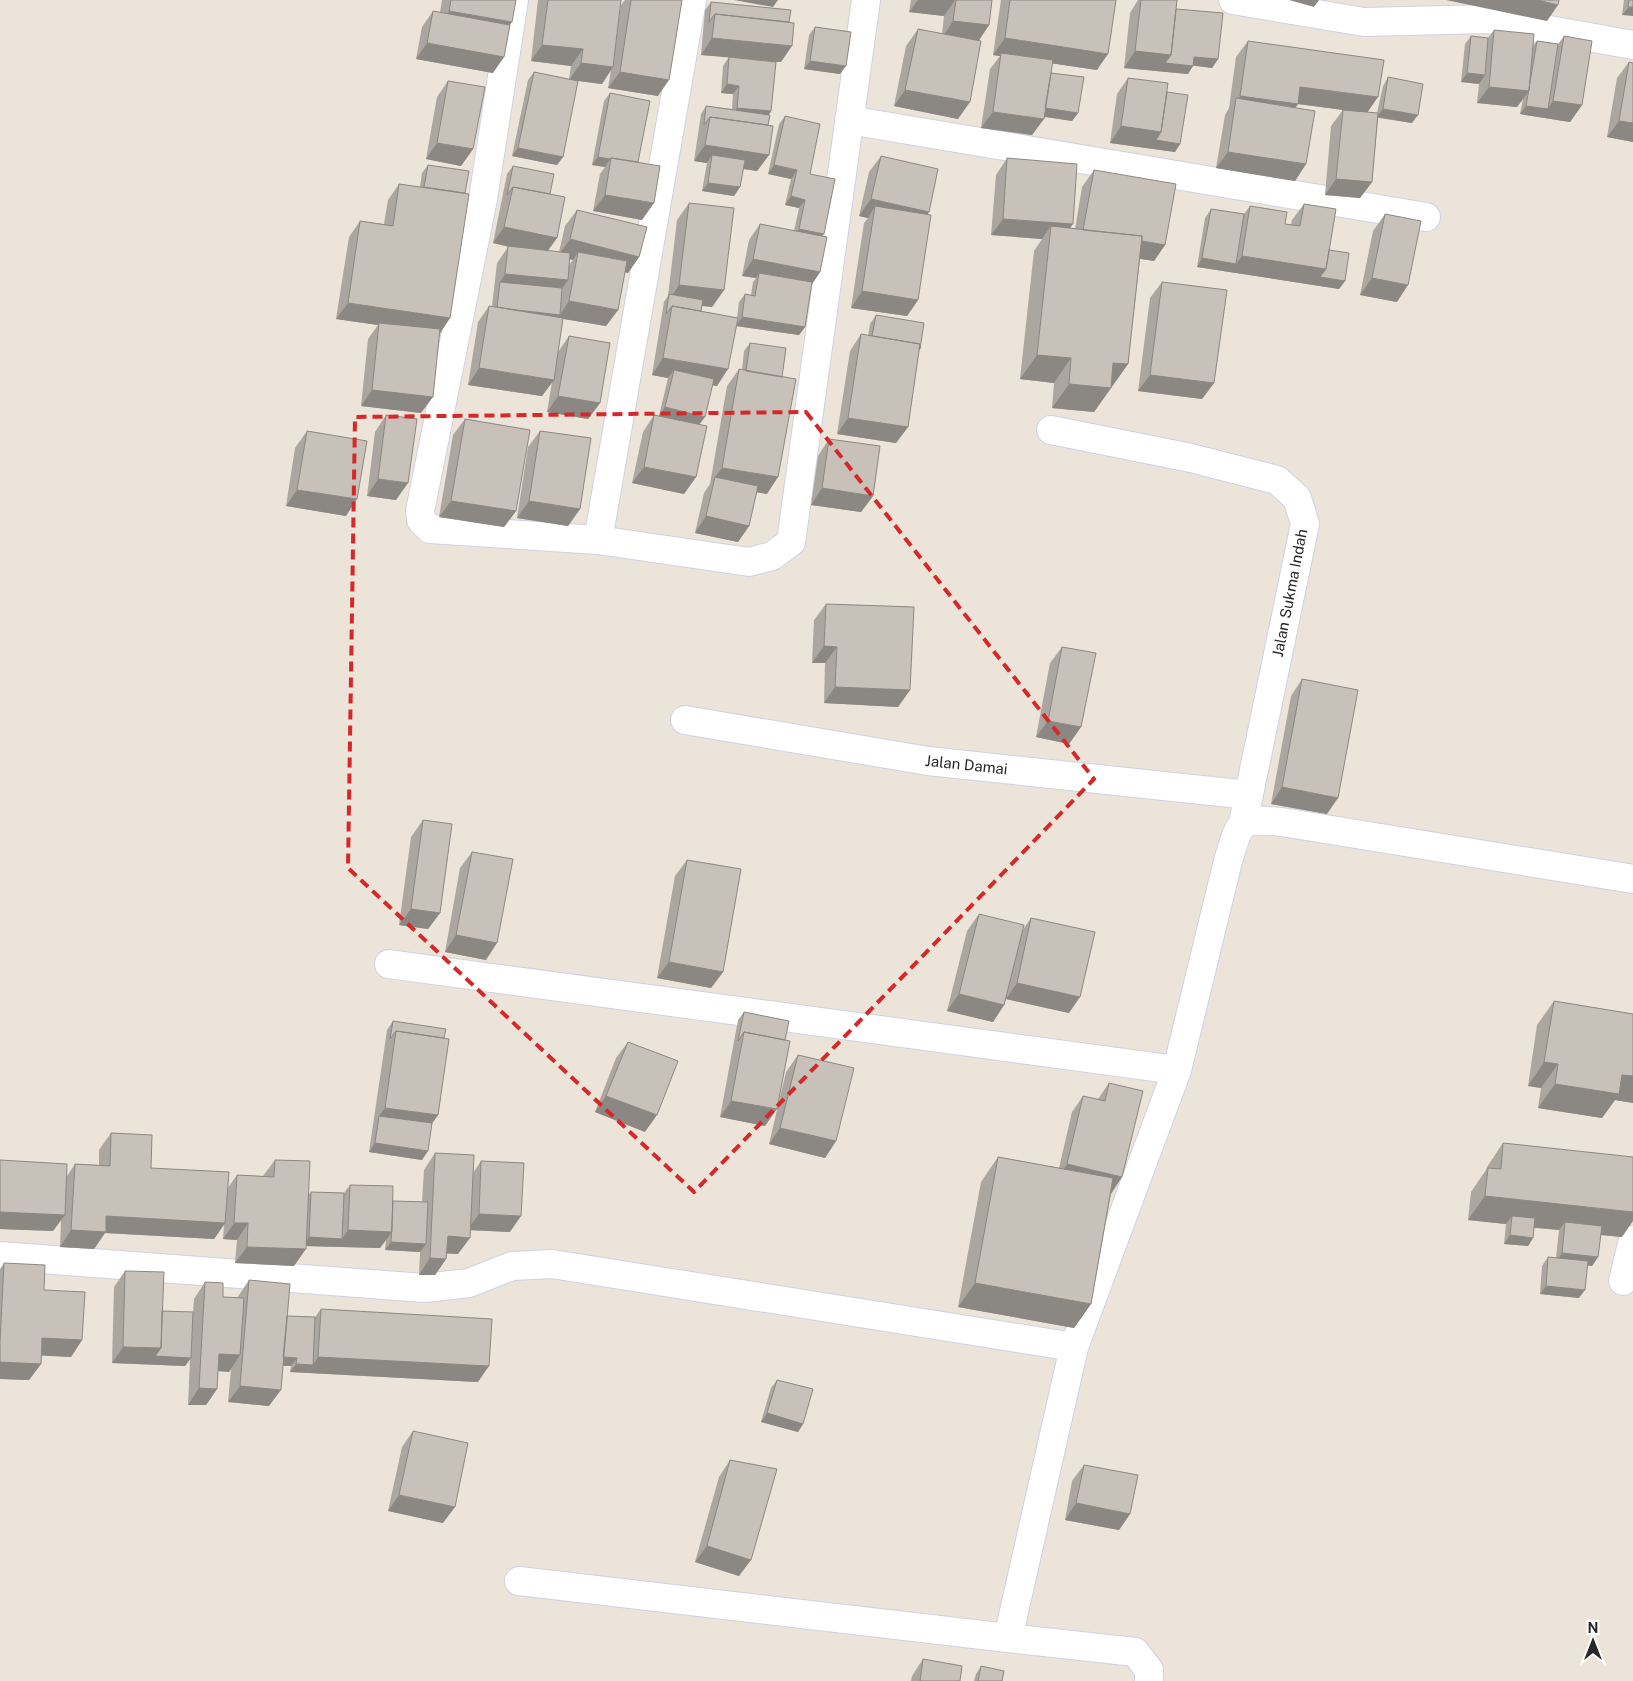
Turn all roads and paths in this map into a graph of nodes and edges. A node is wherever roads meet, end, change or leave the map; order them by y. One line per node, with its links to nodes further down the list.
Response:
1 (514, 0): 9 (street)
2 (692, 0): 9 (street)
3 (866, 0): 6 (street)
4 (1233, 0): 5 (street)
5 (1633, 45)
6 (849, 120): 7 (street); 9 (street)
7 (1426, 217)
8 (1051, 430): 11 (street, Jalan Sukma Indah)
9 (598, 540)
10 (685, 720): 11 (street, Jalan Damai)
11 (1249, 795): 12 (street, Jalan Sukma Indah)
12 (1243, 823): 13 (street); 15 (street, Jalan Sukma Indah)
13 (1633, 879)
14 (389, 964): 15 (street)
15 (1177, 1070): 19 (street, Jalan Sukma Indah)
16 (1633, 1240): 18 (street)
17 (0, 1256): 19 (street)
18 (1623, 1281)
19 (1074, 1347): 21 (street, Jalan Sukma Indah)
20 (519, 1581): 21 (street)
21 (1008, 1638): 22 (street)
22 (1150, 1681)

